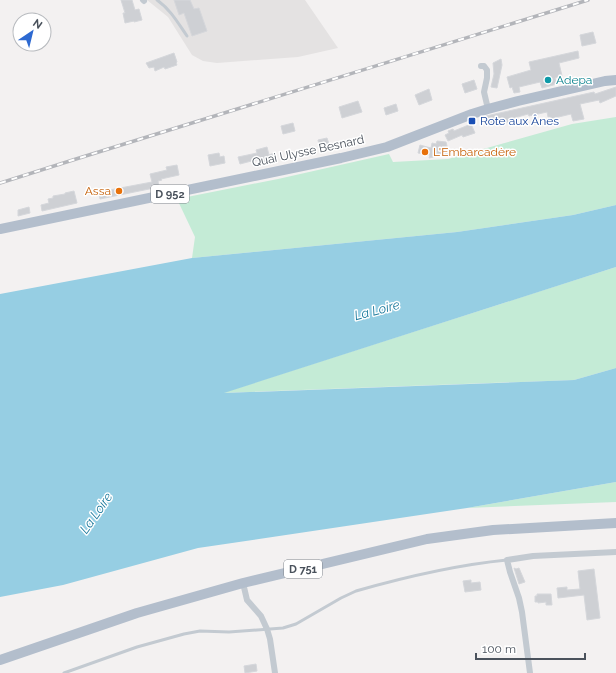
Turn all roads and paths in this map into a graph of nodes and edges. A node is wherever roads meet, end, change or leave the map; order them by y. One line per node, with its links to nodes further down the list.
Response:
1 (157, 0): 2 (lane)
2 (187, 36)
3 (481, 66): 5 (street)
4 (616, 80): 5 (main road, Quai Ulysse Besnard / D 952)
5 (488, 109): 6 (main road, Quai Ulysse Besnard / D 952)
6 (0, 229)
7 (616, 522): 10 (main road, D 751)
8 (616, 552): 9 (street)
9 (507, 560): 11 (lane); 15 (street)
10 (243, 583): 11 (street); 12 (main road, D 751)
11 (267, 629): 13 (lane); 14 (street)
12 (0, 660)
13 (64, 673)
14 (275, 673)
15 (530, 673)

